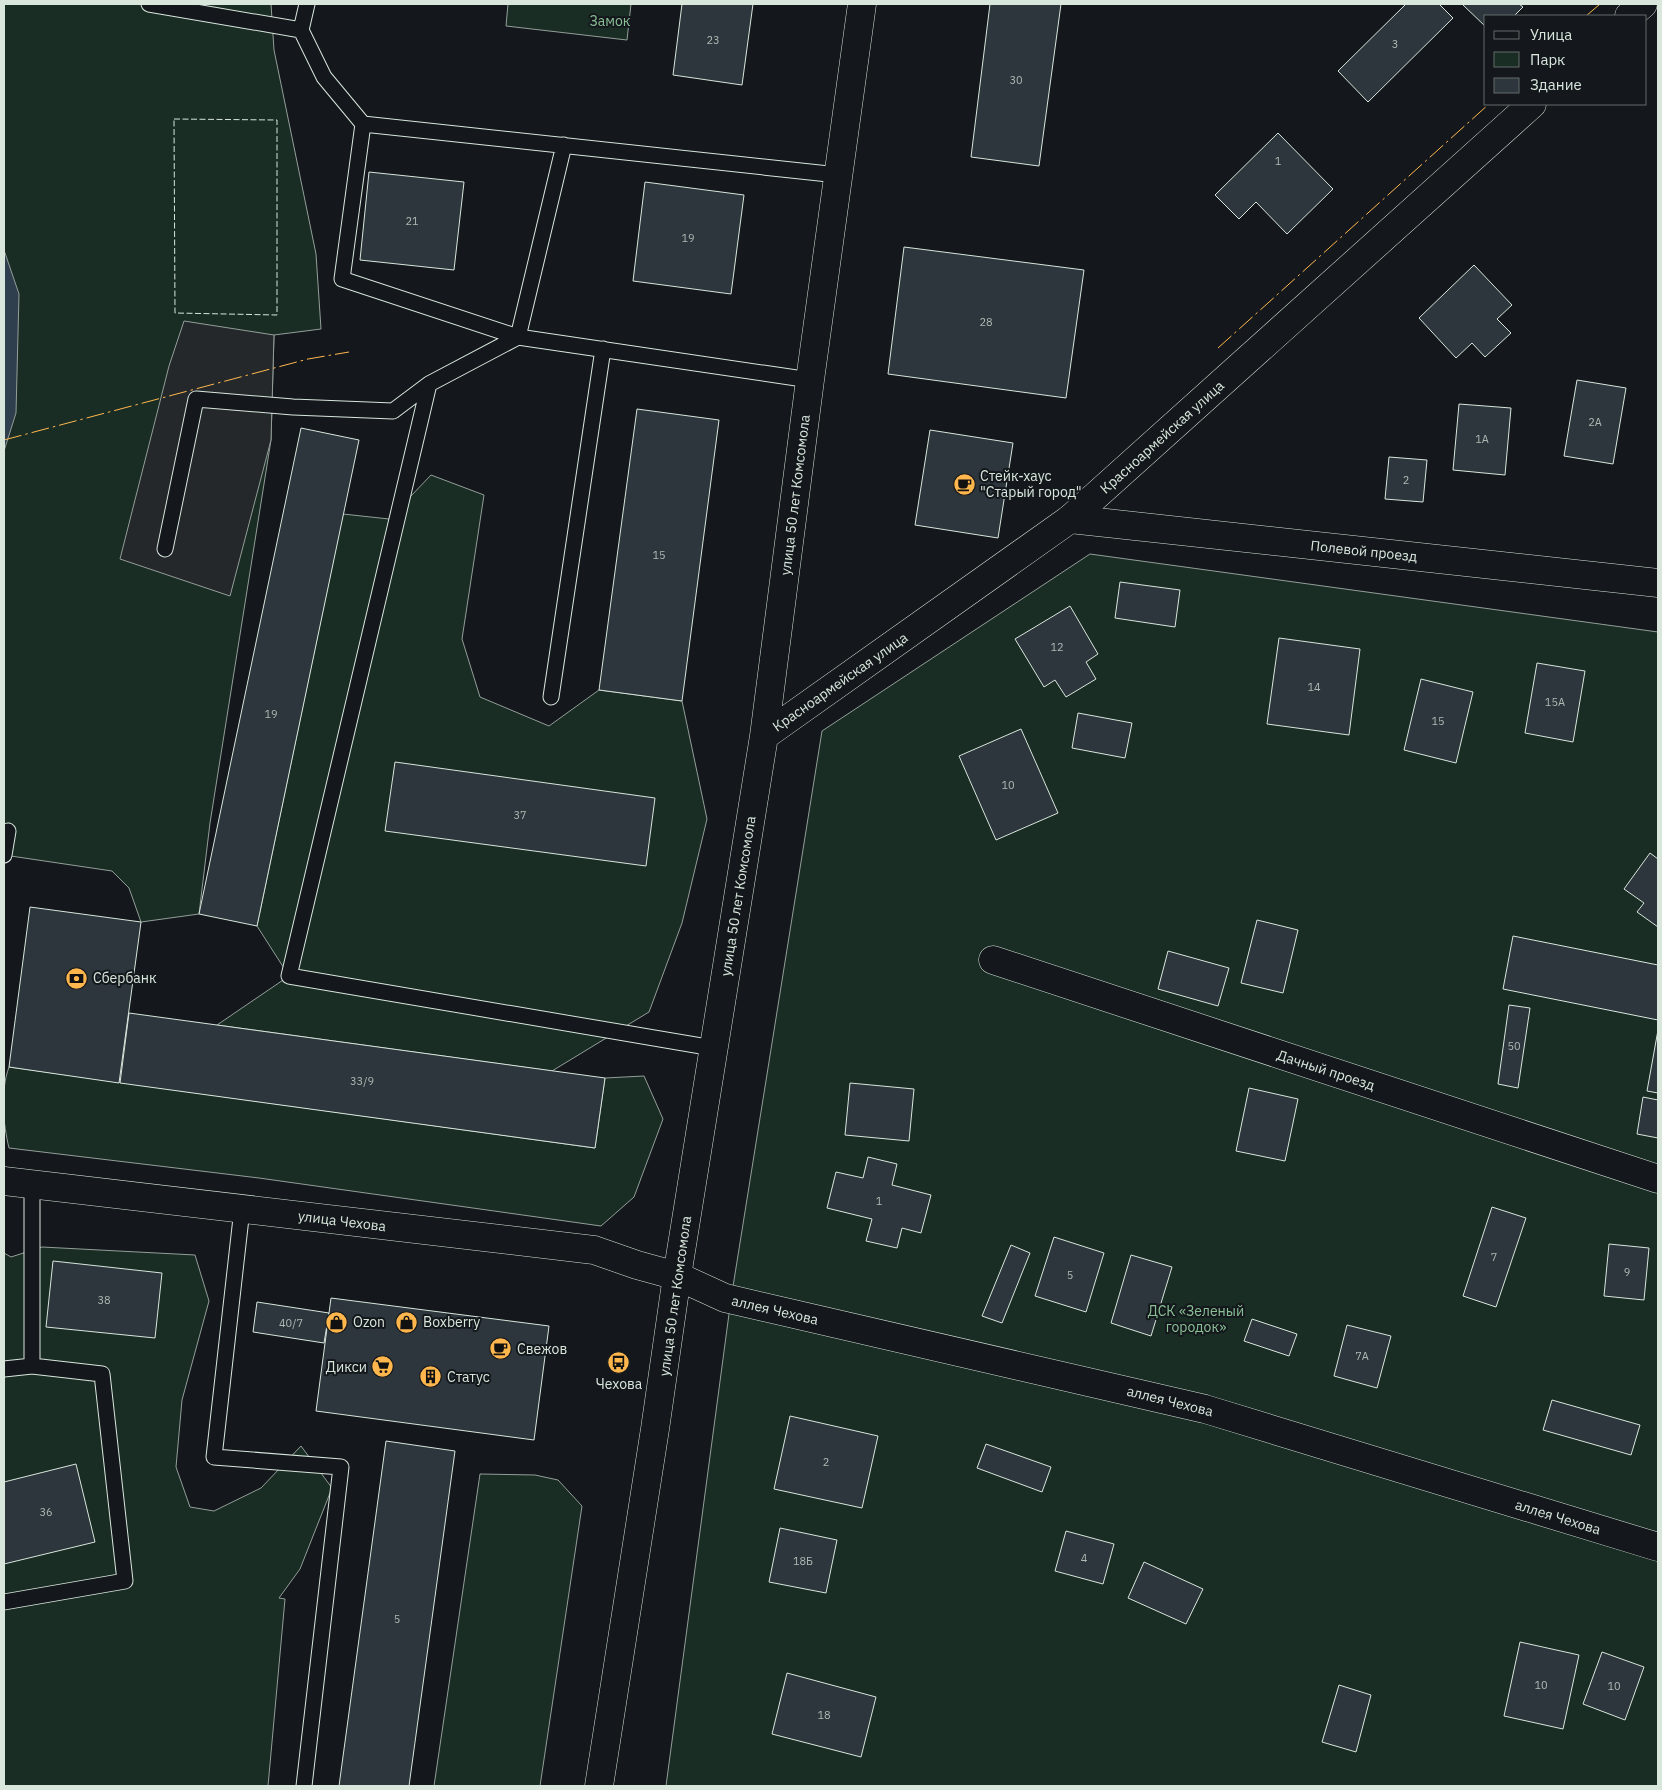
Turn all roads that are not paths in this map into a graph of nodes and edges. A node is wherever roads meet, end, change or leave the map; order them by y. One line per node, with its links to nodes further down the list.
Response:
1 (149, 4): 6 (lane)
2 (307, 4): 6 (lane)
3 (862, 4): 10 (street, улица 50 лет Комсомола)
4 (1643, 4): 5 (street)
5 (1630, 15)
6 (301, 30): 8 (lane)
7 (1531, 105): 15 (street, Красноармейская улица)
8 (363, 124): 9 (lane); 11 (lane)
9 (564, 145): 10 (lane); 11 (lane)
10 (838, 175): 13 (street, улица 50 лет Комсомола)
11 (518, 337): 12 (lane); 14 (lane)
12 (603, 350): 13 (lane); 18 (lane)
13 (810, 380): 19 (street, улица 50 лет Комсомола)
14 (429, 384): 16 (lane); 23 (lane)
15 (1070, 519): 17 (street, Полевой проезд); 19 (street, Красноармейская улица)
16 (166, 549)
17 (1658, 583)
18 (551, 697)
19 (764, 736): 23 (street, улица 50 лет Комсомола)
20 (8, 830): 21 (lane)
21 (4, 855)
22 (993, 960): 24 (street, Дачный проезд)
23 (713, 1048): 28 (street, улица 50 лет Комсомола)
24 (1658, 1179)
25 (4, 1181): 26 (street, улица Чехова)
26 (32, 1186): 27 (street, улица Чехова); 29 (lane)
27 (242, 1210): 28 (street, улица Чехова); 33 (lane)
28 (677, 1276): 31 (street, аллея Чехова); 34 (street, улица 50 лет Комсомола)
29 (32, 1366): 30 (lane); 32 (lane)
30 (4, 1369)
31 (1658, 1547)
32 (4, 1602)
33 (304, 1786)
34 (599, 1786)

